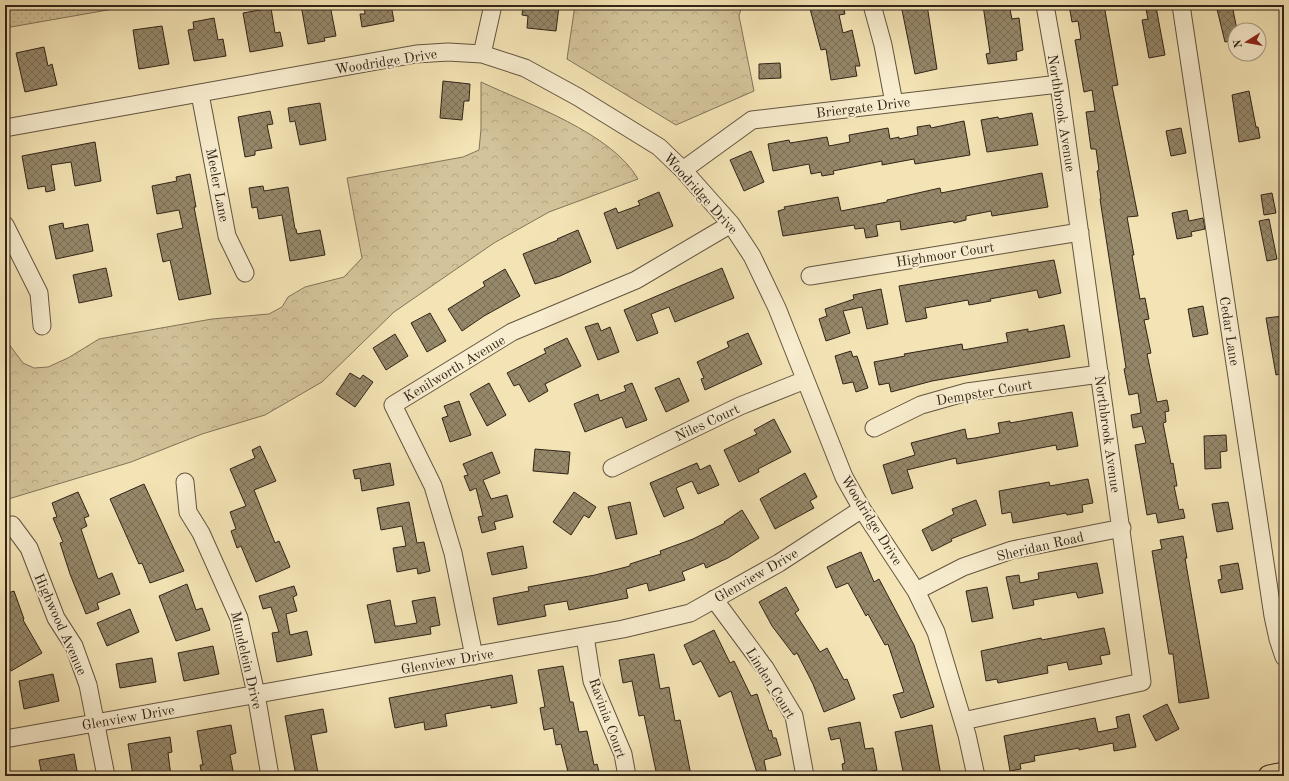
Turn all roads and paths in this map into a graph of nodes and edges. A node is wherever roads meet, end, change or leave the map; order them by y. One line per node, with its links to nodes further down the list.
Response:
1 (493, 5): 5 (street)
2 (872, 5): 8 (street)
3 (1045, 5): 6 (street, Northbrook Avenue)
4 (1181, 5): 29 (street, Cedar Lane)
5 (482, 54): 7 (street, Woodridge Drive); 10 (street, Woodridge Drive)
6 (1059, 84): 8 (street, Briergate Drive); 13 (street, Northbrook Avenue)
7 (200, 94): 9 (street, Woodridge Drive); 14 (street, Meeler Lane)
8 (894, 103): 10 (street, Briergate Drive)
9 (5, 128)
10 (683, 170): 11 (street, Woodridge Drive)
11 (731, 224): 18 (street, Woodridge Drive); 28 (street, Kenilworth Avenue)
12 (5, 225): 16 (street)
13 (1080, 232): 15 (street, Highmoor Court); 17 (street, Northbrook Avenue)
14 (246, 273)
15 (810, 276)
16 (42, 326)
17 (1100, 374): 19 (street, Dempster Court); 24 (street, Northbrook Avenue)
18 (804, 380): 20 (street, Niles Court); 22 (street, Woodridge Drive)
19 (874, 428)
20 (612, 468)
21 (185, 482): 30 (street, Mundelein Drive)
22 (862, 509): 25 (street, Woodridge Drive); 26 (street, Glenview Drive)
23 (12, 525): 32 (street, Highwood Avenue)
24 (1122, 528): 25 (street, Sheridan Road); 31 (street, Northbrook Avenue)
25 (916, 591): 31 (street, Woodridge Drive)
26 (714, 599): 27 (street, Glenview Drive); 38 (street, Linden Court)
27 (585, 636): 28 (street, Glenview Drive); 37 (street, Ravinia Court)
28 (474, 656): 30 (street, Glenview Drive)
29 (1284, 657)
30 (256, 694): 32 (street, Glenview Drive); 36 (street, Mundelein Drive)
31 (963, 721): 39 (street, Woodridge Drive)
32 (96, 723): 33 (street, Glenview Drive); 35 (street, Highwood Avenue)
33 (5, 739)
34 (1284, 773): 40 (main road)
35 (106, 776)
36 (270, 776)
37 (627, 776)
38 (806, 776)
39 (976, 776)
40 (1269, 776)

